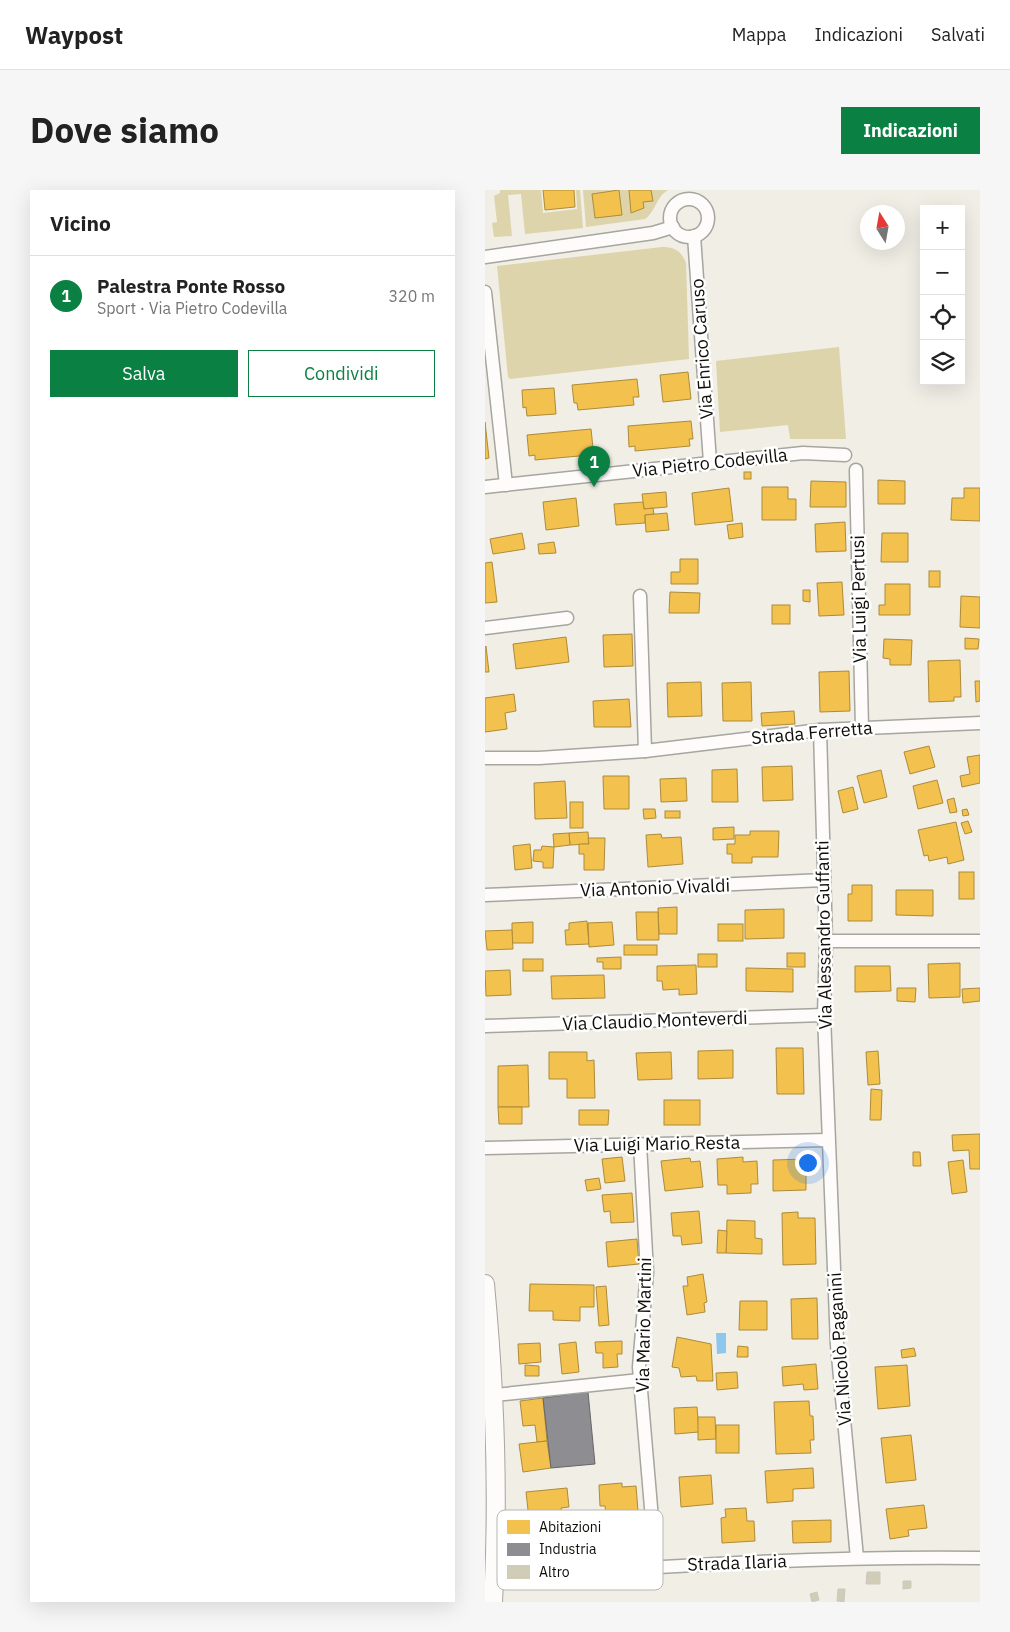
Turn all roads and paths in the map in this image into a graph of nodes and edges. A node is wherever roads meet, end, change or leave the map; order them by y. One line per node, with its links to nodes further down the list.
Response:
1 (695, 195): 2 (street); 3 (street)
2 (673, 227): 3 (street); 4 (street)
3 (694, 236): 7 (street, Via Enrico Caruso)
4 (485, 257)
5 (485, 292): 9 (street)
6 (845, 455): 7 (street, Via Pietro Codevilla)
7 (710, 462): 9 (street, Via Pietro Codevilla)
8 (857, 470): 15 (street, Via Luigi Pertusi)
9 (506, 484): 10 (street, Via Pietro Codevilla)
10 (485, 486)
11 (640, 596): 17 (street)
12 (567, 618): 13 (street)
13 (485, 628)
14 (980, 723): 15 (street, Strada Ferretta)
15 (862, 728): 16 (street, Strada Ferretta)
16 (820, 730): 17 (street, Strada Ferretta); 19 (street, Via Alessandro Guffanti)
17 (645, 752): 18 (street, Strada Ferretta)
18 (485, 758)
19 (824, 880): 20 (street, Via Antonio Vivaldi); 22 (street, Via Alessandro Guffanti)
20 (485, 895)
21 (980, 941): 22 (street)
22 (826, 942): 23 (street, Via Alessandro Guffanti)
23 (824, 1015): 24 (street, Via Claudio Monteverdi); 25 (street, Via Alessandro Guffanti)
24 (485, 1026)
25 (829, 1140): 26 (street, Via Luigi Mario Resta); 33 (street, Via Nicolò Paganini)
26 (640, 1144): 27 (street, Via Luigi Mario Resta); 29 (street, Via Mario Martini)
27 (485, 1148)
28 (485, 1284): 30 (street)
29 (640, 1380): 30 (street); 32 (street, Via Mario Martini)
30 (490, 1395): 31 (street)
31 (490, 1472): 36 (street)
32 (651, 1510)
33 (857, 1558): 34 (street, Strada Ilaria); 35 (street, Strada Ilaria)
34 (980, 1558)
35 (663, 1566)
36 (494, 1579): 37 (street, Strada Ilaria); 38 (street)
37 (497, 1579)
38 (493, 1602)

